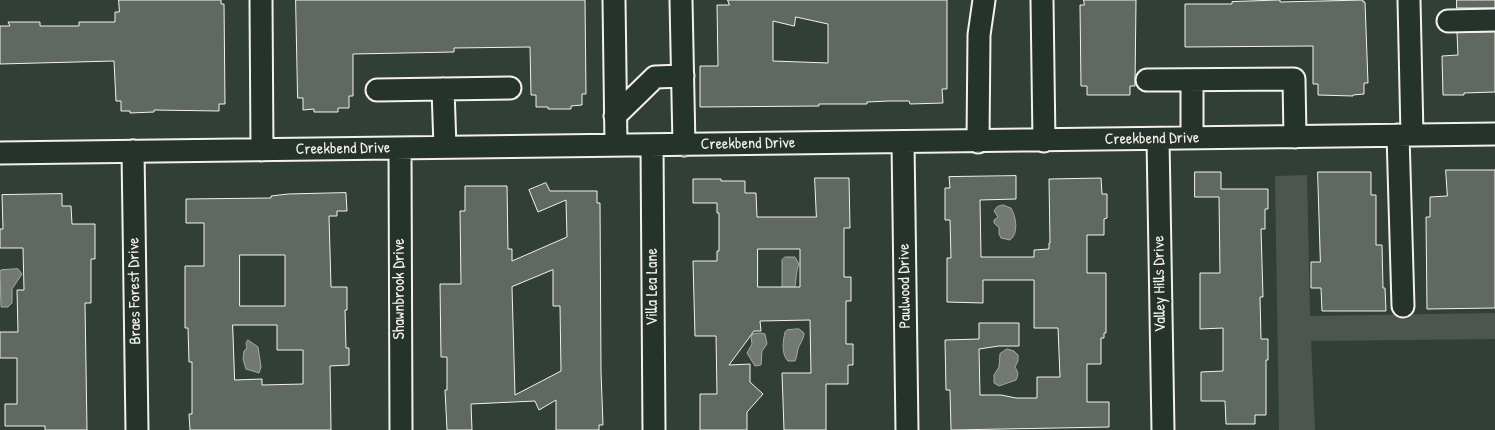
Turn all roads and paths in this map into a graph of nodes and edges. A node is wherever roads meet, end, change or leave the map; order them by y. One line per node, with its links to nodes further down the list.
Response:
1 (261, 0): 29 (street)
2 (614, 0): 15 (street)
3 (681, 0): 9 (street)
4 (984, 0): 23 (street)
5 (1042, 0): 21 (street)
6 (1409, 0): 17 (street)
7 (1495, 20): 8 (street)
8 (1448, 21)
9 (682, 76): 15 (street); 26 (street)
10 (1147, 80): 11 (street)
11 (1192, 80): 18 (street); 20 (street)
12 (443, 88): 13 (street); 14 (street); 27 (street)
13 (510, 88)
14 (377, 90)
15 (615, 116): 24 (street)
16 (1495, 134): 17 (street, Creekbend Drive)
17 (1405, 135): 18 (street, Creekbend Drive); 32 (street)
18 (1295, 137): 20 (street, Creekbend Drive)
19 (1158, 138): 20 (street, Creekbend Drive); 21 (street, Creekbend Drive); 37 (street, Valley Hills Drive)
20 (1192, 138)
21 (1044, 140): 23 (street, Creekbend Drive)
22 (903, 142): 23 (street, Creekbend Drive); 26 (street, Creekbend Drive); 36 (street, Paulwood Drive)
23 (978, 142)
24 (616, 145): 25 (street, Creekbend Drive); 27 (street, Creekbend Drive)
25 (652, 145): 26 (street, Creekbend Drive); 35 (street, Villa Lea Lane)
26 (684, 145)
27 (445, 147): 28 (street, Creekbend Drive)
28 (400, 148): 29 (street, Creekbend Drive); 34 (street, Shawnbrook Drive)
29 (262, 150): 30 (street, Creekbend Drive)
30 (133, 151): 31 (street, Creekbend Drive); 33 (street, Braes Forest Drive)
31 (0, 153)
32 (1403, 306)
33 (137, 430)
34 (401, 430)
35 (654, 430)
36 (907, 430)
37 (1163, 430)

